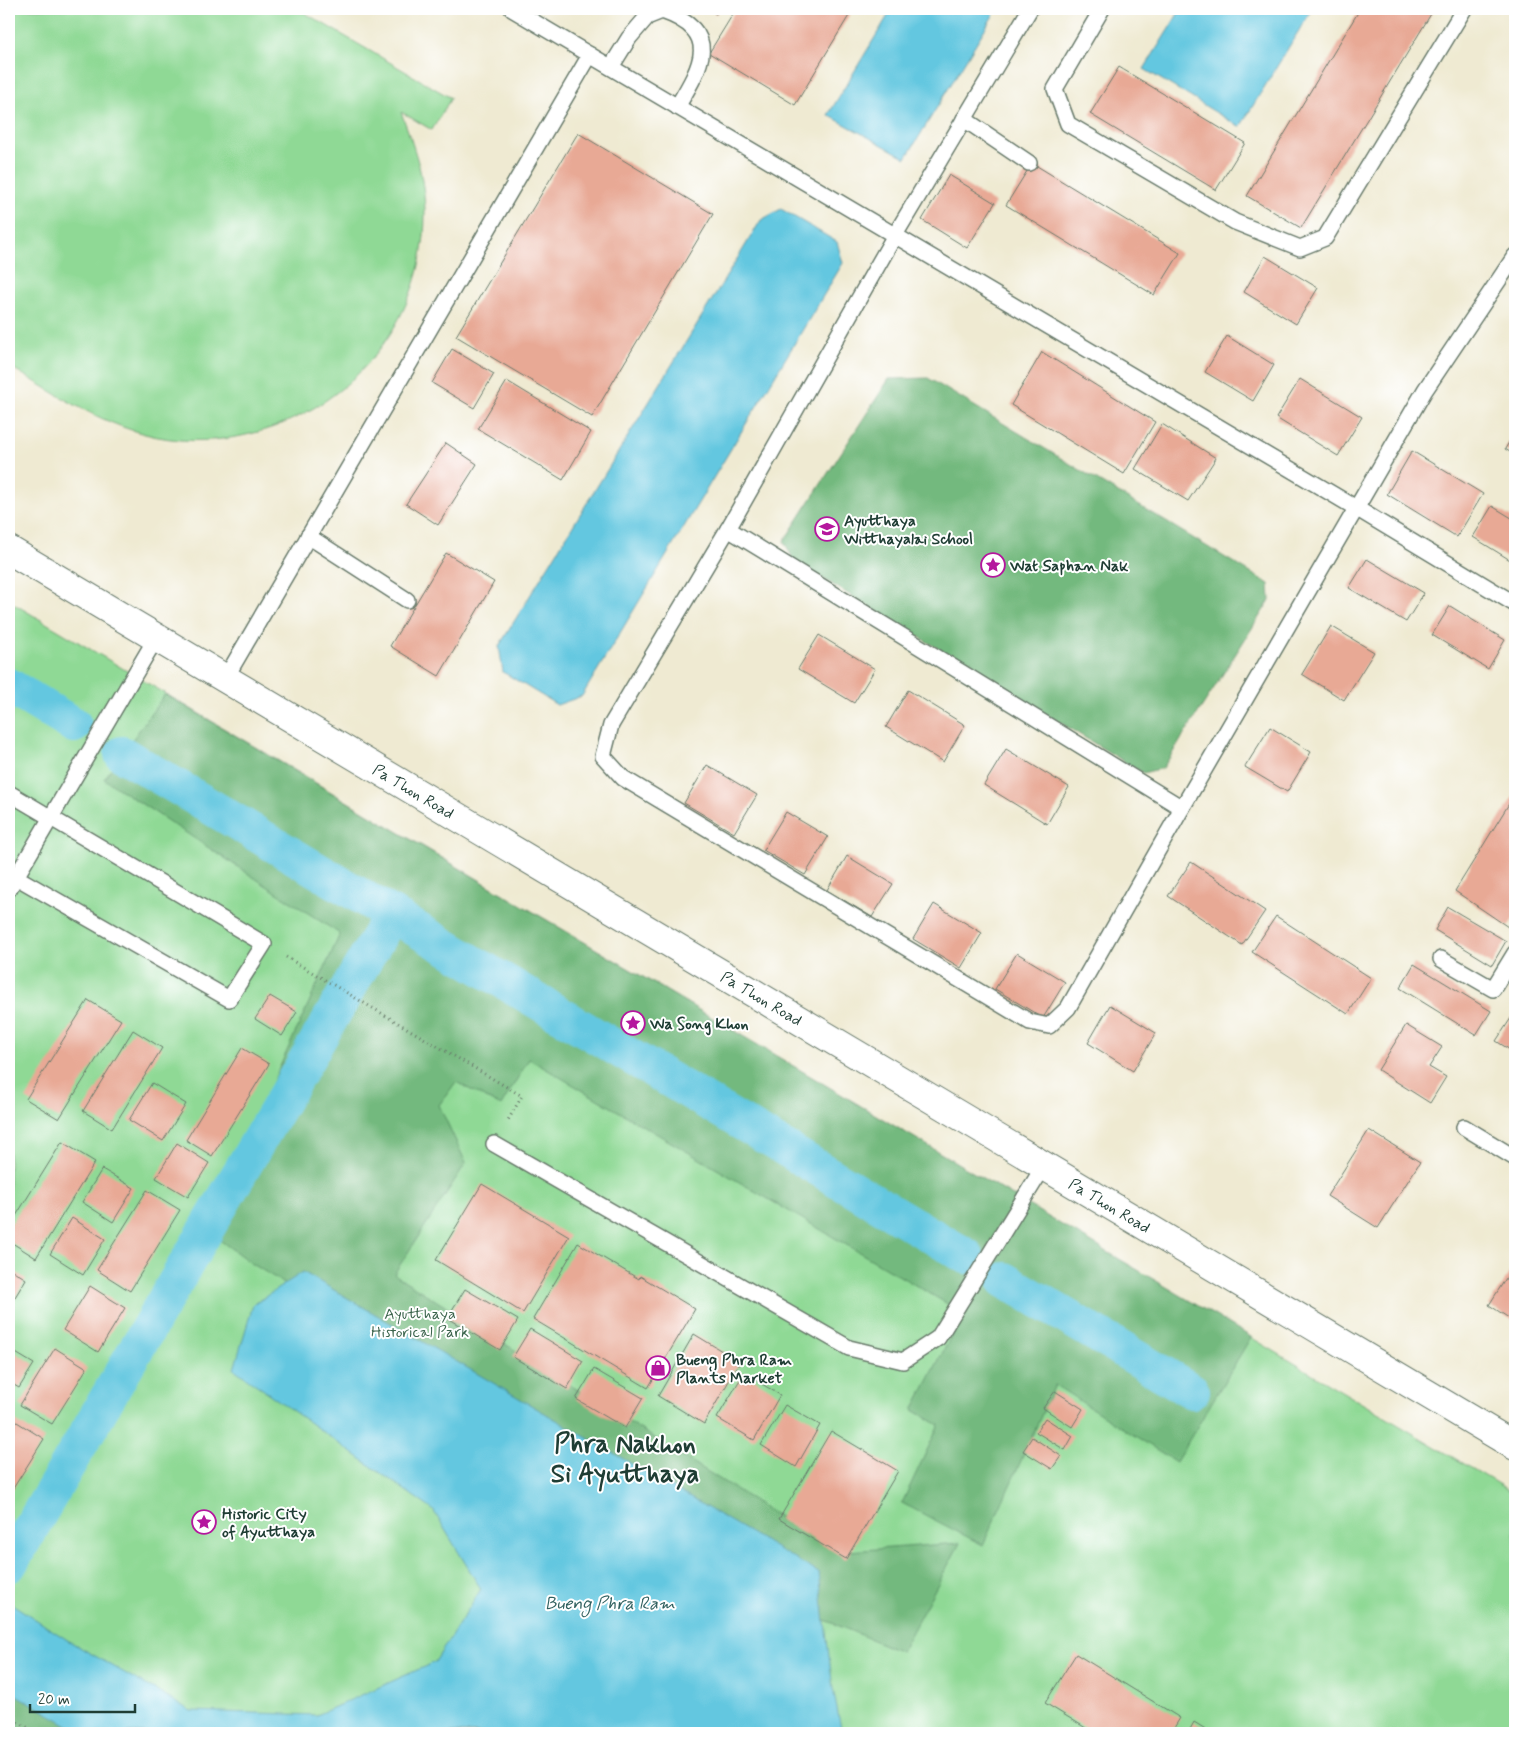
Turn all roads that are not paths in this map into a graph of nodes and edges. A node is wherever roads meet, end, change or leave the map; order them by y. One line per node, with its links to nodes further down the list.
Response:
1 (1030, 9): 8 (lane)
2 (1102, 9): 3 (lane)
3 (1464, 9)
4 (521, 11): 5 (lane)
5 (590, 55): 6 (lane); 14 (lane)
6 (611, 67): 7 (lane); 7 (lane)
7 (677, 107): 10 (lane)
8 (964, 119): 9 (lane); 10 (lane)
9 (1029, 163)
10 (895, 235): 12 (lane); 13 (lane)
11 (1515, 256): 12 (lane)
12 (1356, 508): 17 (lane); 21 (lane)
13 (728, 529): 21 (lane); 21 (lane)
14 (308, 536): 16 (lane); 19 (lane)
15 (9, 550): 18 (street, Pa Thon Road)
16 (407, 600)
17 (1515, 604)
18 (156, 638): 19 (street, Pa Thon Road); 22 (lane)
19 (225, 679): 29 (street, Pa Thon Road)
20 (9, 793): 22 (lane)
21 (1182, 808)
22 (51, 818): 23 (lane); 23 (lane)
23 (11, 880)
24 (1515, 953): 25 (lane)
25 (1441, 959)
26 (1464, 1127): 28 (lane)
27 (494, 1144): 29 (lane)
28 (1515, 1158)
29 (1044, 1166): 30 (street, Pa Thon Road)
30 (1515, 1446)

